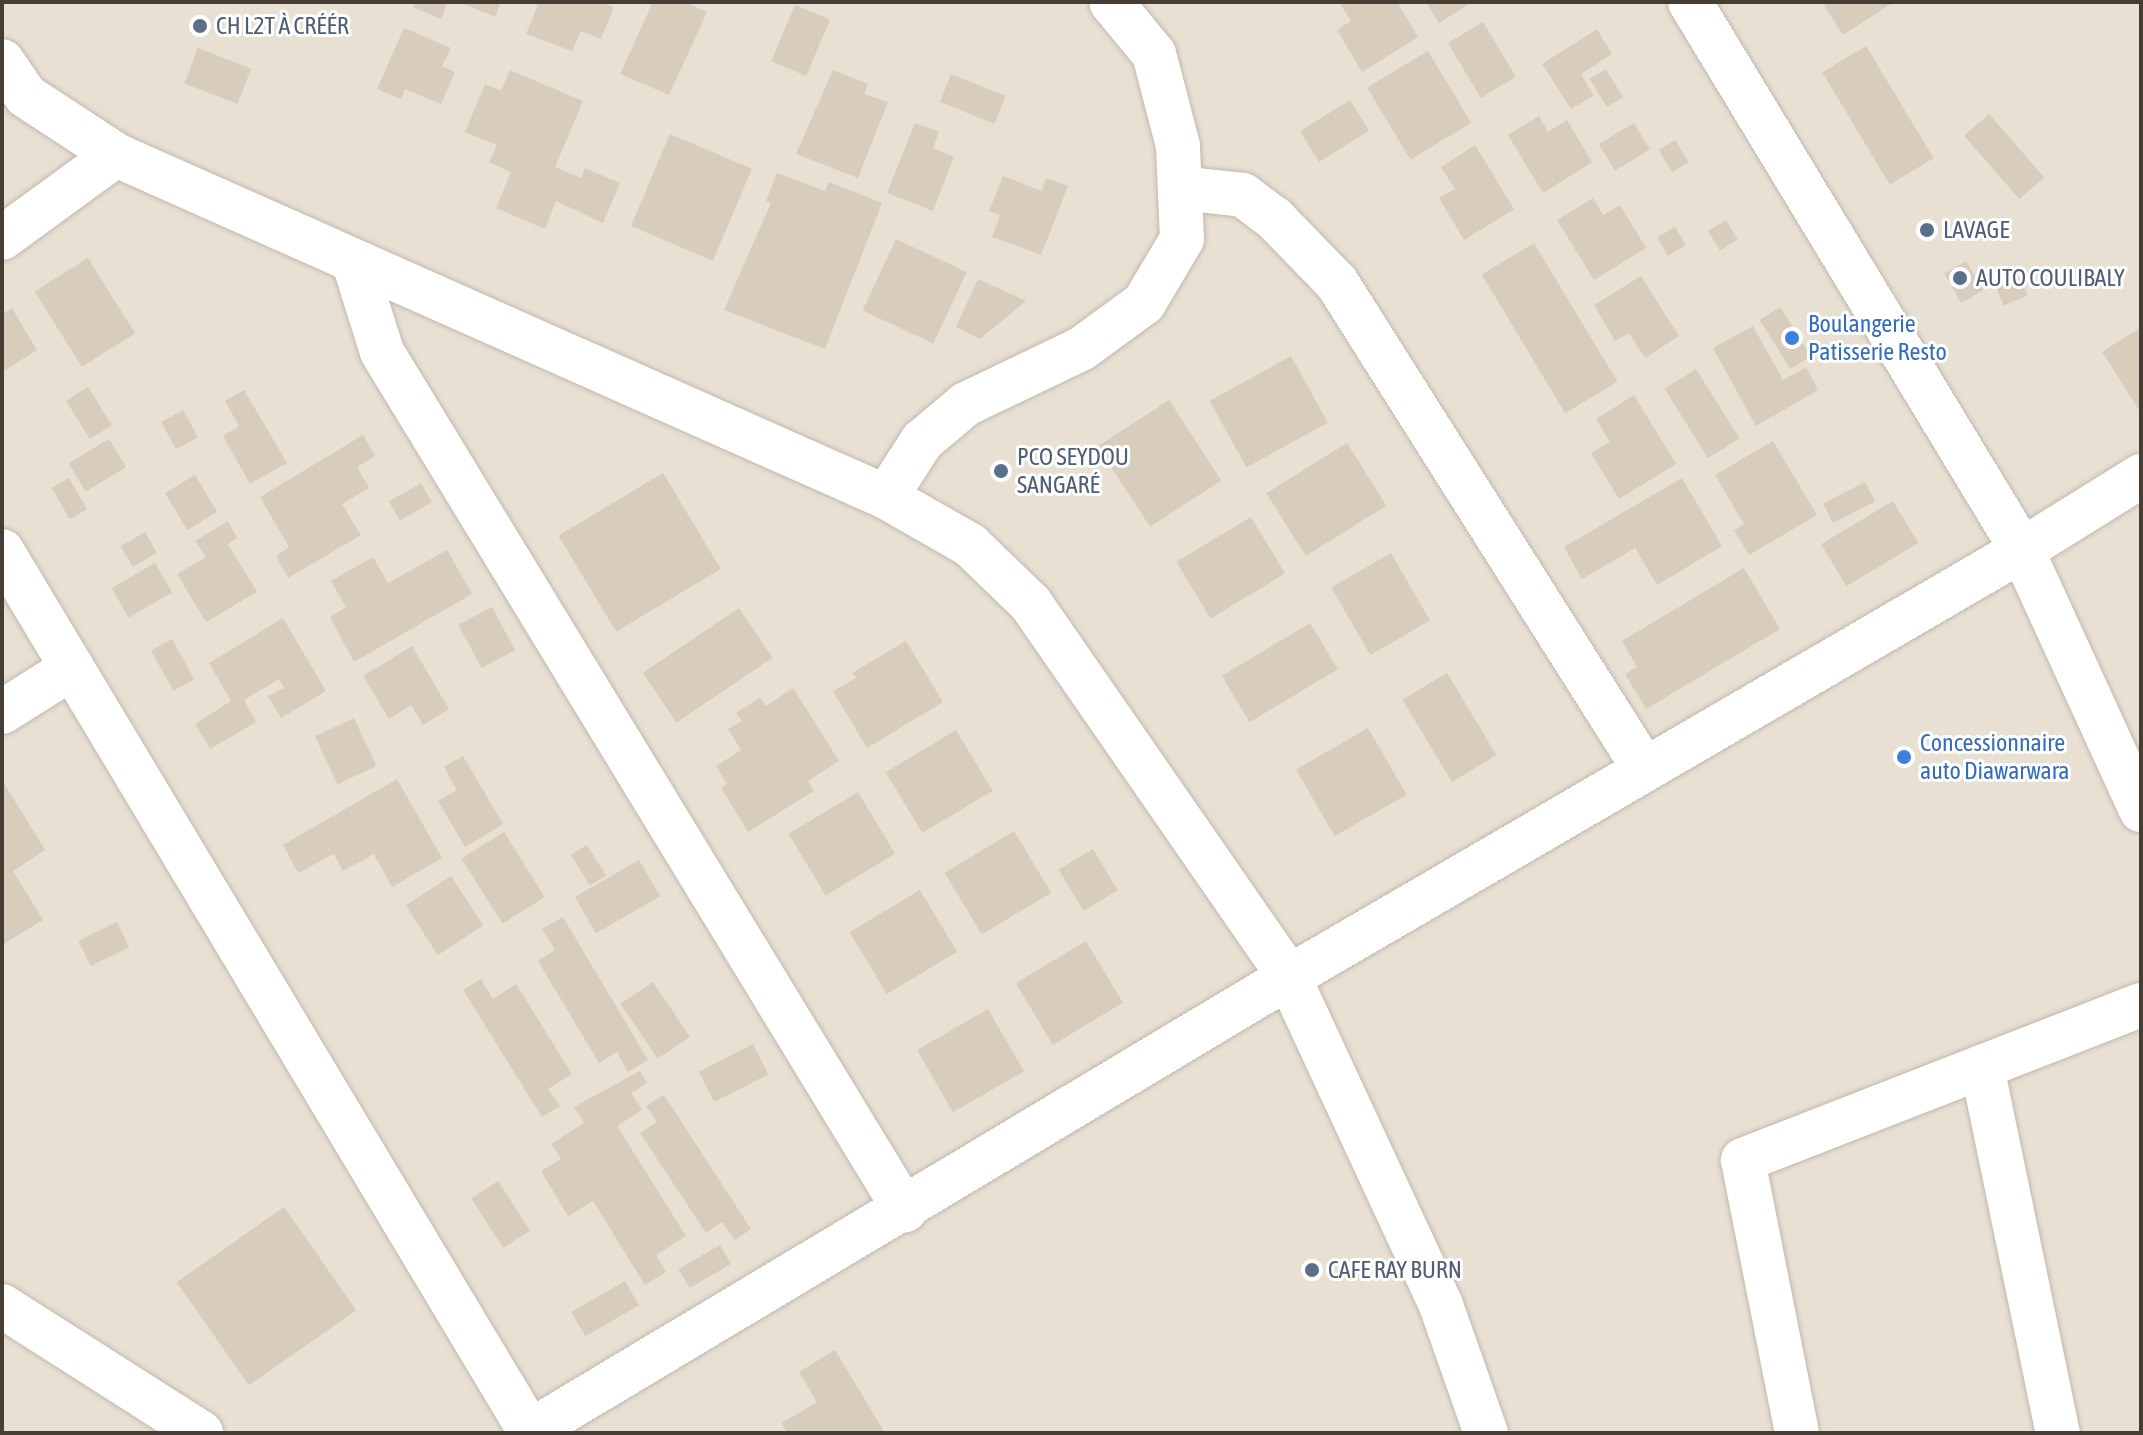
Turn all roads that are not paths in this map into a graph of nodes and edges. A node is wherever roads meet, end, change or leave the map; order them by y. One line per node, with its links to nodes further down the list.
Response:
1 (1111, 2): 5 (street)
2 (1690, 2): 10 (street)
3 (2, 61): 4 (street)
4 (116, 155): 6 (street); 7 (street)
5 (1180, 188): 9 (street); 14 (street)
6 (2, 238)
7 (354, 263): 9 (street); 19 (street)
8 (2141, 476): 10 (street)
9 (886, 497): 16 (street)
10 (2022, 550): 14 (street); 15 (street)
11 (2, 551): 12 (street)
12 (72, 668): 13 (street); 21 (street)
13 (2, 712)
14 (1645, 770): 16 (street)
15 (2141, 810)
16 (1289, 977): 19 (street); 23 (street)
17 (2141, 1005): 18 (street)
18 (1982, 1067): 24 (street); 25 (street)
19 (905, 1210): 21 (street)
20 (2, 1306): 22 (street)
21 (529, 1432)
22 (201, 1433)
23 (1486, 1433)
24 (1797, 1433)
25 (2058, 1433)

